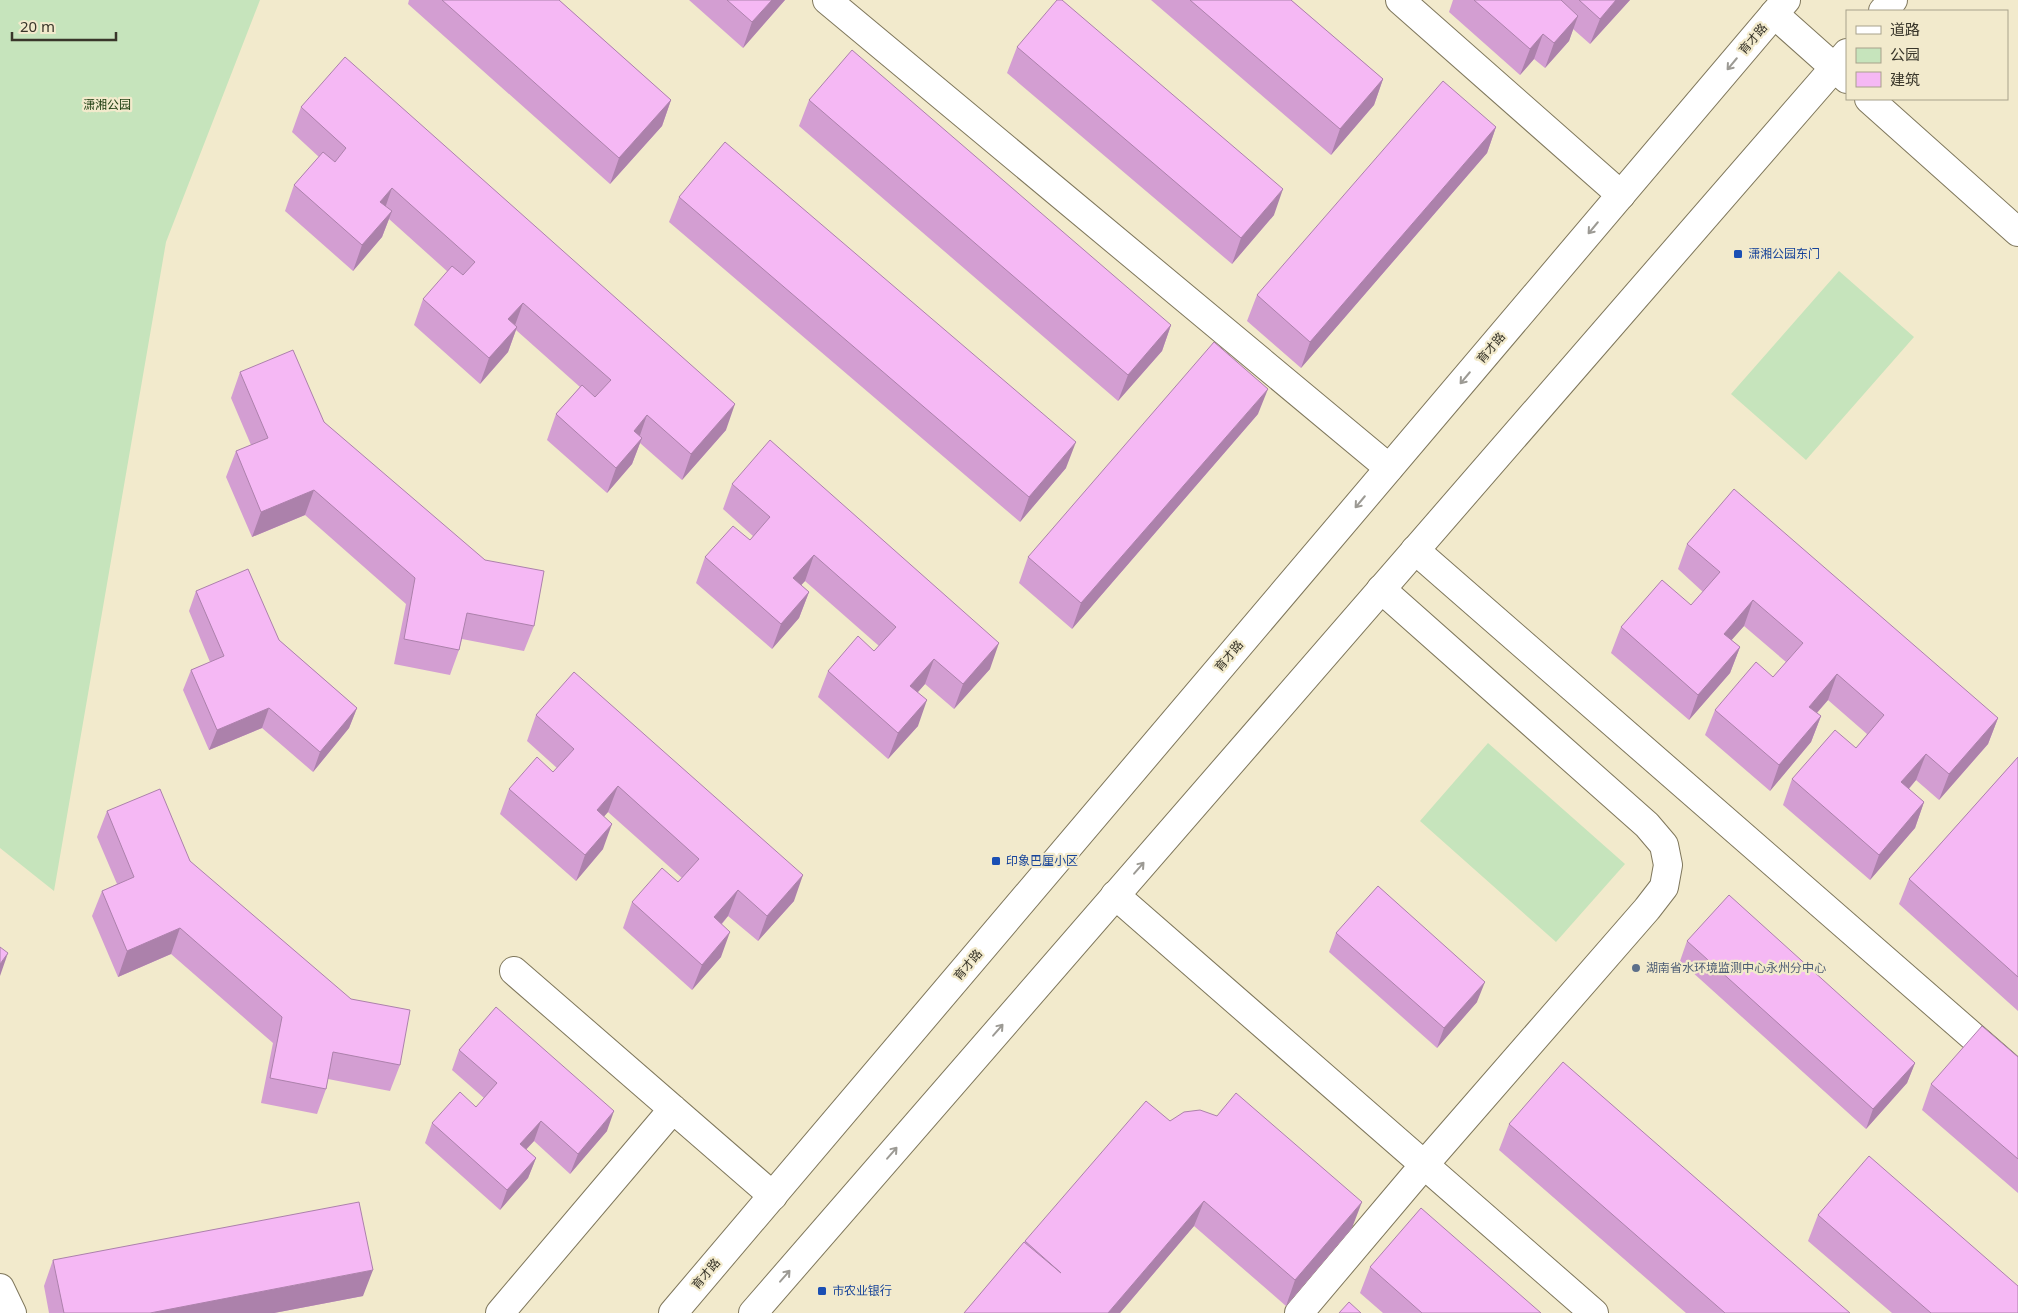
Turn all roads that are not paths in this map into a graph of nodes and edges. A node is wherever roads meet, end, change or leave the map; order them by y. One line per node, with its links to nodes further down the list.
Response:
1 (827, 0): 10 (main road)
2 (1400, 0): 8 (main road)
3 (1893, 0): 5 (main road)
4 (1780, 7): 6 (main road); 8 (main road, 育才路, one-way to 8)
5 (1884, 10)
6 (1843, 66): 11 (main road)
7 (1870, 100): 9 (main road)
8 (1621, 195): 10 (main road, 育才路, one-way to 10)
9 (2018, 232)
10 (1389, 468): 18 (main road, 育才路, one-way to 18)
11 (1414, 550): 12 (main road); 15 (main road)
12 (1381, 589): 13 (main road, one-way to 12); 17 (main road)
13 (1115, 895): 17 (main road); 23 (main road, one-way to 13)
14 (514, 971): 16 (main road)
15 (2018, 1076)
16 (673, 1109): 18 (main road); 21 (main road)
17 (1424, 1165): 24 (main road); 25 (main road)
18 (773, 1196): 22 (main road, 育才路)
19 (0, 1288): 20 (main road)
20 (12, 1313)
21 (500, 1313)
22 (673, 1313)
23 (754, 1313)
24 (1300, 1313)
25 (1594, 1313)

